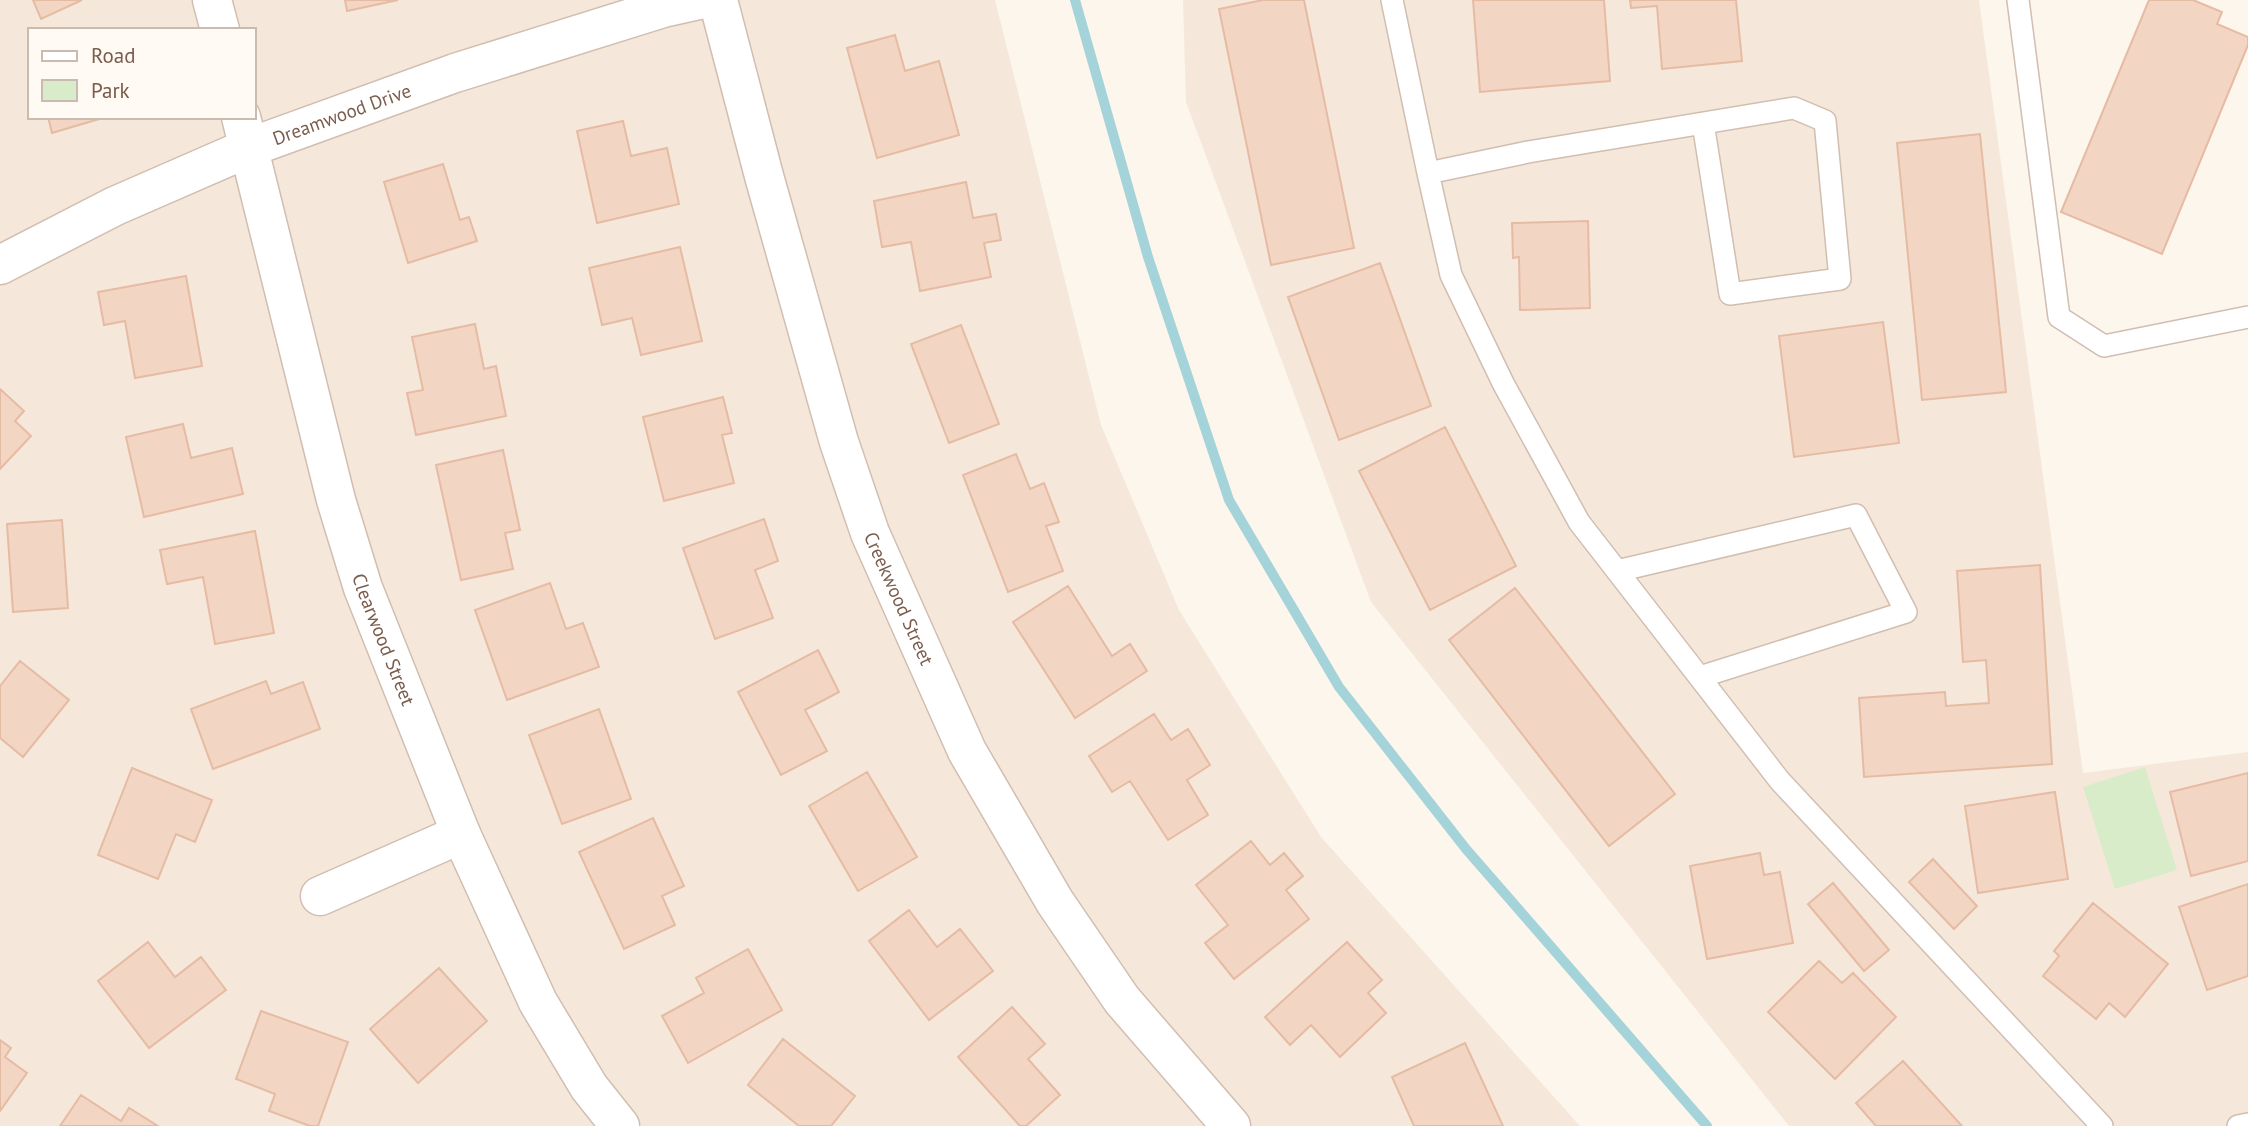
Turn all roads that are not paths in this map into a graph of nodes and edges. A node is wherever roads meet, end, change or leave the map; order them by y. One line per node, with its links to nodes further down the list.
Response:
1 (212, 0): 6 (street)
2 (699, 0): 8 (street, Dreamwood Drive)
3 (718, 0): 18 (street, Creekwood Street)
4 (1392, 0): 9 (lane)
5 (2018, 0): 11 (lane)
6 (219, 28)
7 (1703, 123): 7 (lane); 9 (lane)
8 (245, 133): 10 (street, Dreamwood Drive); 14 (street, Clearwood Street)
9 (1428, 173): 12 (lane)
10 (0, 265)
11 (2248, 317)
12 (1617, 571): 13 (lane); 13 (lane)
13 (1700, 677): 19 (lane)
14 (461, 834): 15 (street); 17 (street, Clearwood Street)
15 (320, 896)
16 (2248, 1124): 20 (lane)
17 (620, 1126)
18 (1231, 1126)
19 (2102, 1126)
20 (2238, 1126)

